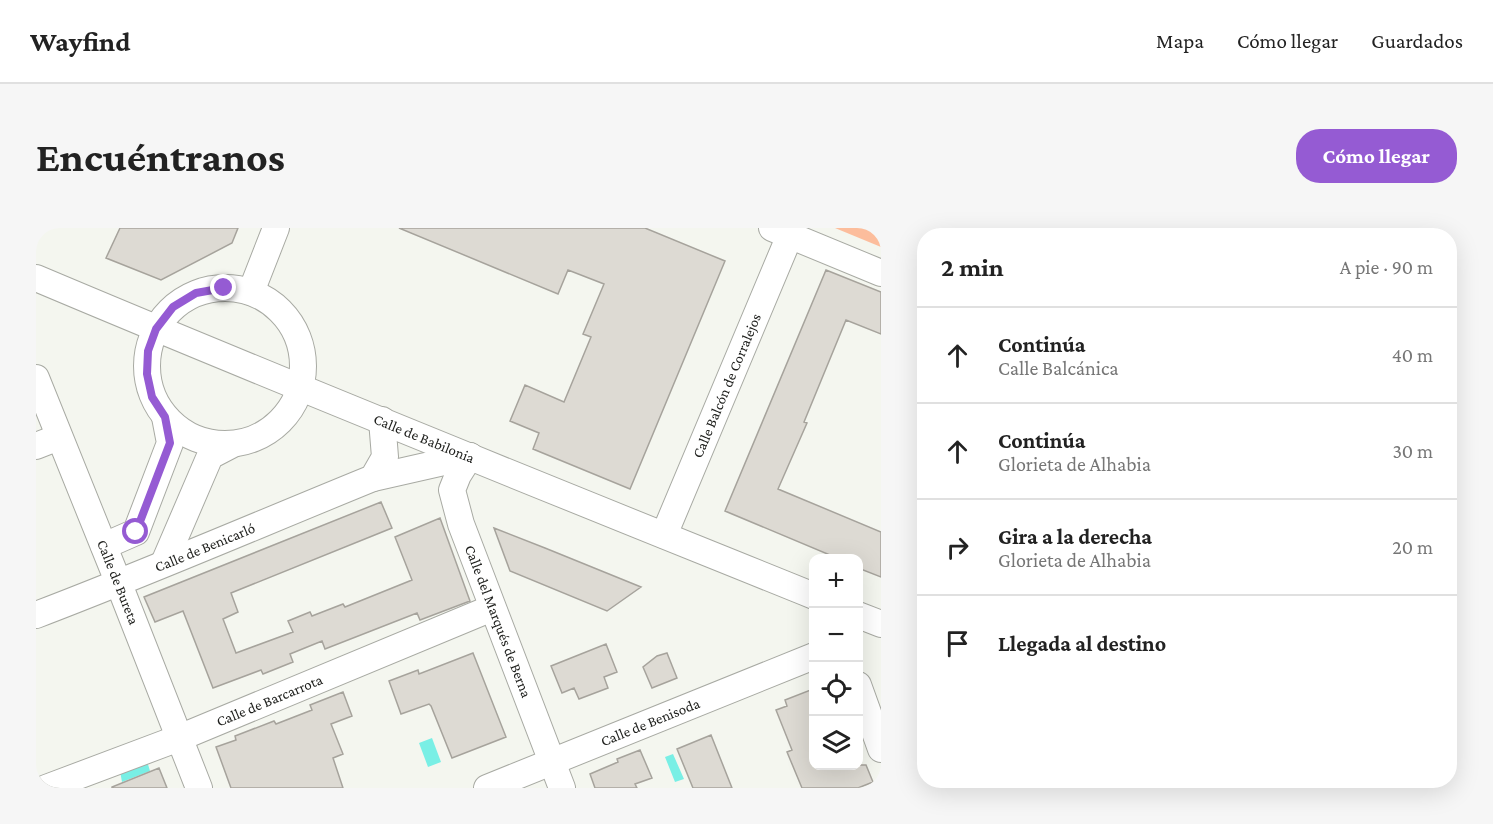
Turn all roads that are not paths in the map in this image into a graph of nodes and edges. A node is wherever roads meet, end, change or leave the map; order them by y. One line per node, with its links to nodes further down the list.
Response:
1 (276, 228): 5 (street)
2 (781, 232): 3 (street); 15 (street, Calle Balcón de Corralejos)
3 (881, 273)
4 (36, 278): 6 (street, Calle de Babilonia)
5 (251, 292): 6 (street); 8 (street)
6 (156, 329): 8 (street, Calle de Babilonia); 9 (street)
7 (36, 378): 11 (street, Calle de Bureta)
8 (300, 389): 10 (street, Calle de Babilonia); 12 (street)
9 (165, 417): 12 (street); 16 (street)
10 (382, 420): 13 (street, Calle de Babilonia); 14 (street)
11 (47, 441): 16 (street, Calle de Bureta)
12 (233, 444): 17 (street)
13 (470, 456): 14 (street, Calle de Benicarló); 15 (street, Calle de Babilonia); 20 (street, Calle del Marqués de Berna)
14 (373, 478): 17 (street, Calle de Benicarló)
15 (664, 535): 19 (street, Calle de Babilonia)
16 (104, 546): 18 (street, Calle de Bureta)
17 (164, 563): 18 (street, Calle de Benicarló)
18 (119, 584): 21 (street, Calle de Benicarló); 26 (street, Calle de Bureta)
19 (809, 594)
20 (492, 608): 26 (street, Calle de Barcarrota); 28 (street, Calle del Marqués de Berna)
21 (36, 615)
22 (863, 617): 23 (street)
23 (881, 624)
24 (809, 658): 28 (street, Calle de Benisoda)
25 (863, 699): 27 (street)
26 (179, 738): 29 (street, Calle de Barcarrota); 30 (street, Calle de Bureta)
27 (881, 749)
28 (551, 762): 31 (street, Calle de Benisoda); 32 (street, Calle del Marqués de Berna)
29 (46, 788)
30 (199, 788)
31 (487, 788)
32 (562, 788)

